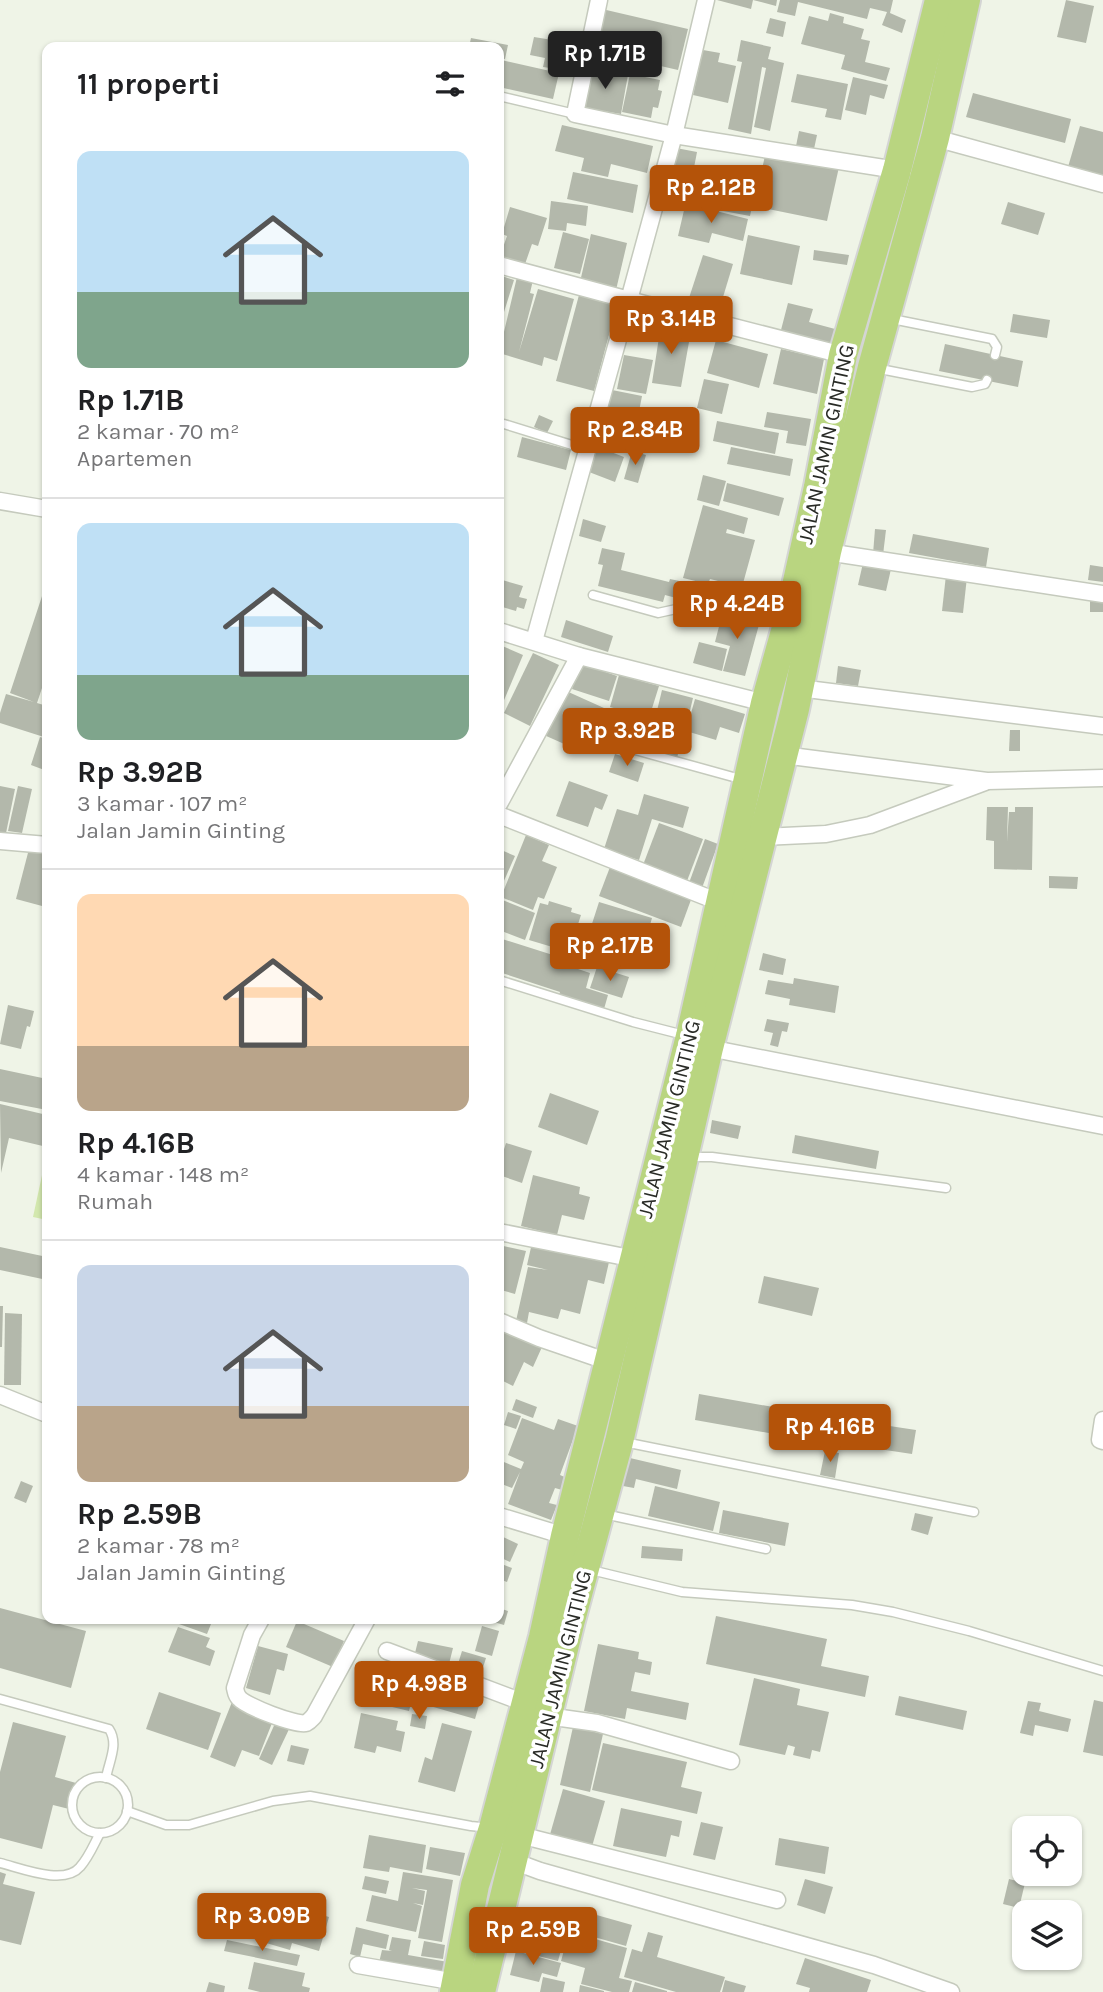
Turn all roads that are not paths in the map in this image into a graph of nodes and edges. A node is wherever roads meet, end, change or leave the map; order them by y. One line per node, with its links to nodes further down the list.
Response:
1 (599, 0): 6 (street)
2 (706, 0): 7 (street)
3 (939, 0): 9 (highway, JALAN JAMIN GINTING)
4 (966, 0): 8 (highway, JALAN JAMIN GINTING)
5 (504, 97): 6 (lane)
6 (575, 114): 7 (street)
7 (674, 135): 9 (street); 12 (street)
8 (935, 138): 9 (highway, JALAN JAMIN GINTING); 10 (street)
9 (910, 173): 13 (highway, JALAN JAMIN GINTING); 14 (highway, JALAN JAMIN GINTING)
10 (1103, 184)
11 (504, 266): 12 (street)
12 (629, 300): 14 (street); 19 (street)
13 (885, 317): 15 (lane); 16 (highway, JALAN JAMIN GINTING)
14 (843, 355): 25 (highway, JALAN JAMIN GINTING)
15 (995, 355)
16 (872, 368): 17 (lane); 22 (highway, JALAN JAMIN GINTING)
17 (986, 380)
18 (504, 424): 19 (lane)
19 (589, 450): 27 (street)
20 (0, 501): 21 (street)
21 (42, 508)
22 (827, 552): 23 (street); 29 (highway, JALAN JAMIN GINTING)
23 (1103, 594)
24 (593, 595): 25 (lane)
25 (790, 613): 30 (highway, JALAN JAMIN GINTING)
26 (504, 632): 27 (street)
27 (534, 641): 28 (street)
28 (579, 656): 30 (street); 37 (street)
29 (799, 688): 31 (street); 33 (highway, JALAN JAMIN GINTING)
30 (765, 703): 35 (highway, JALAN JAMIN GINTING)
31 (1103, 726)
32 (599, 740): 35 (lane)
33 (783, 755): 36 (street); 39 (highway, JALAN JAMIN GINTING)
34 (1103, 778): 36 (street)
35 (747, 781): 42 (highway, JALAN JAMIN GINTING)
36 (987, 781): 39 (street)
37 (504, 795)
38 (504, 817): 42 (street)
39 (763, 837): 44 (highway, JALAN JAMIN GINTING)
40 (0, 841): 41 (street)
41 (42, 845)
42 (719, 902): 44 (highway, JALAN JAMIN GINTING)
43 (504, 982): 44 (lane)
44 (699, 1042): 45 (street); 46 (highway, JALAN JAMIN GINTING); 49 (highway, JALAN JAMIN GINTING)
45 (1103, 1126)
46 (685, 1156): 47 (lane); 56 (highway, JALAN JAMIN GINTING)
47 (946, 1188)
48 (504, 1233): 49 (street)
49 (635, 1259): 51 (highway, JALAN JAMIN GINTING)
50 (504, 1323): 51 (street)
51 (609, 1362): 60 (highway, JALAN JAMIN GINTING)
52 (0, 1395): 53 (street)
53 (42, 1412)
54 (1103, 1420): 55 (street)
55 (1103, 1441)
56 (619, 1442): 57 (highway, JALAN JAMIN GINTING); 58 (lane)
57 (598, 1512): 61 (lane); 62 (highway, JALAN JAMIN GINTING)
58 (974, 1512)
59 (504, 1518): 60 (street)
60 (565, 1536): 68 (highway, JALAN JAMIN GINTING)
61 (766, 1549)
62 (584, 1568): 66 (lane); 68 (highway, JALAN JAMIN GINTING)
63 (258, 1624): 64 (street)
64 (364, 1624)
65 (387, 1651): 68 (street)
66 (1103, 1671)
67 (0, 1699): 70 (lane)
68 (536, 1709): 69 (street); 72 (highway, JALAN JAMIN GINTING); 74 (highway, JALAN JAMIN GINTING)
69 (731, 1761)
70 (106, 1778): 71 (lane); 73 (lane)
71 (127, 1811): 72 (lane); 73 (lane)
72 (493, 1828): 74 (street); 78 (highway, JALAN JAMIN GINTING)
73 (100, 1833): 75 (lane)
74 (516, 1848): 76 (street); 78 (highway, JALAN JAMIN GINTING); 79 (street)
75 (0, 1863)
76 (777, 1900)
77 (358, 1965): 78 (street)
78 (464, 1989)
79 (951, 1992)

